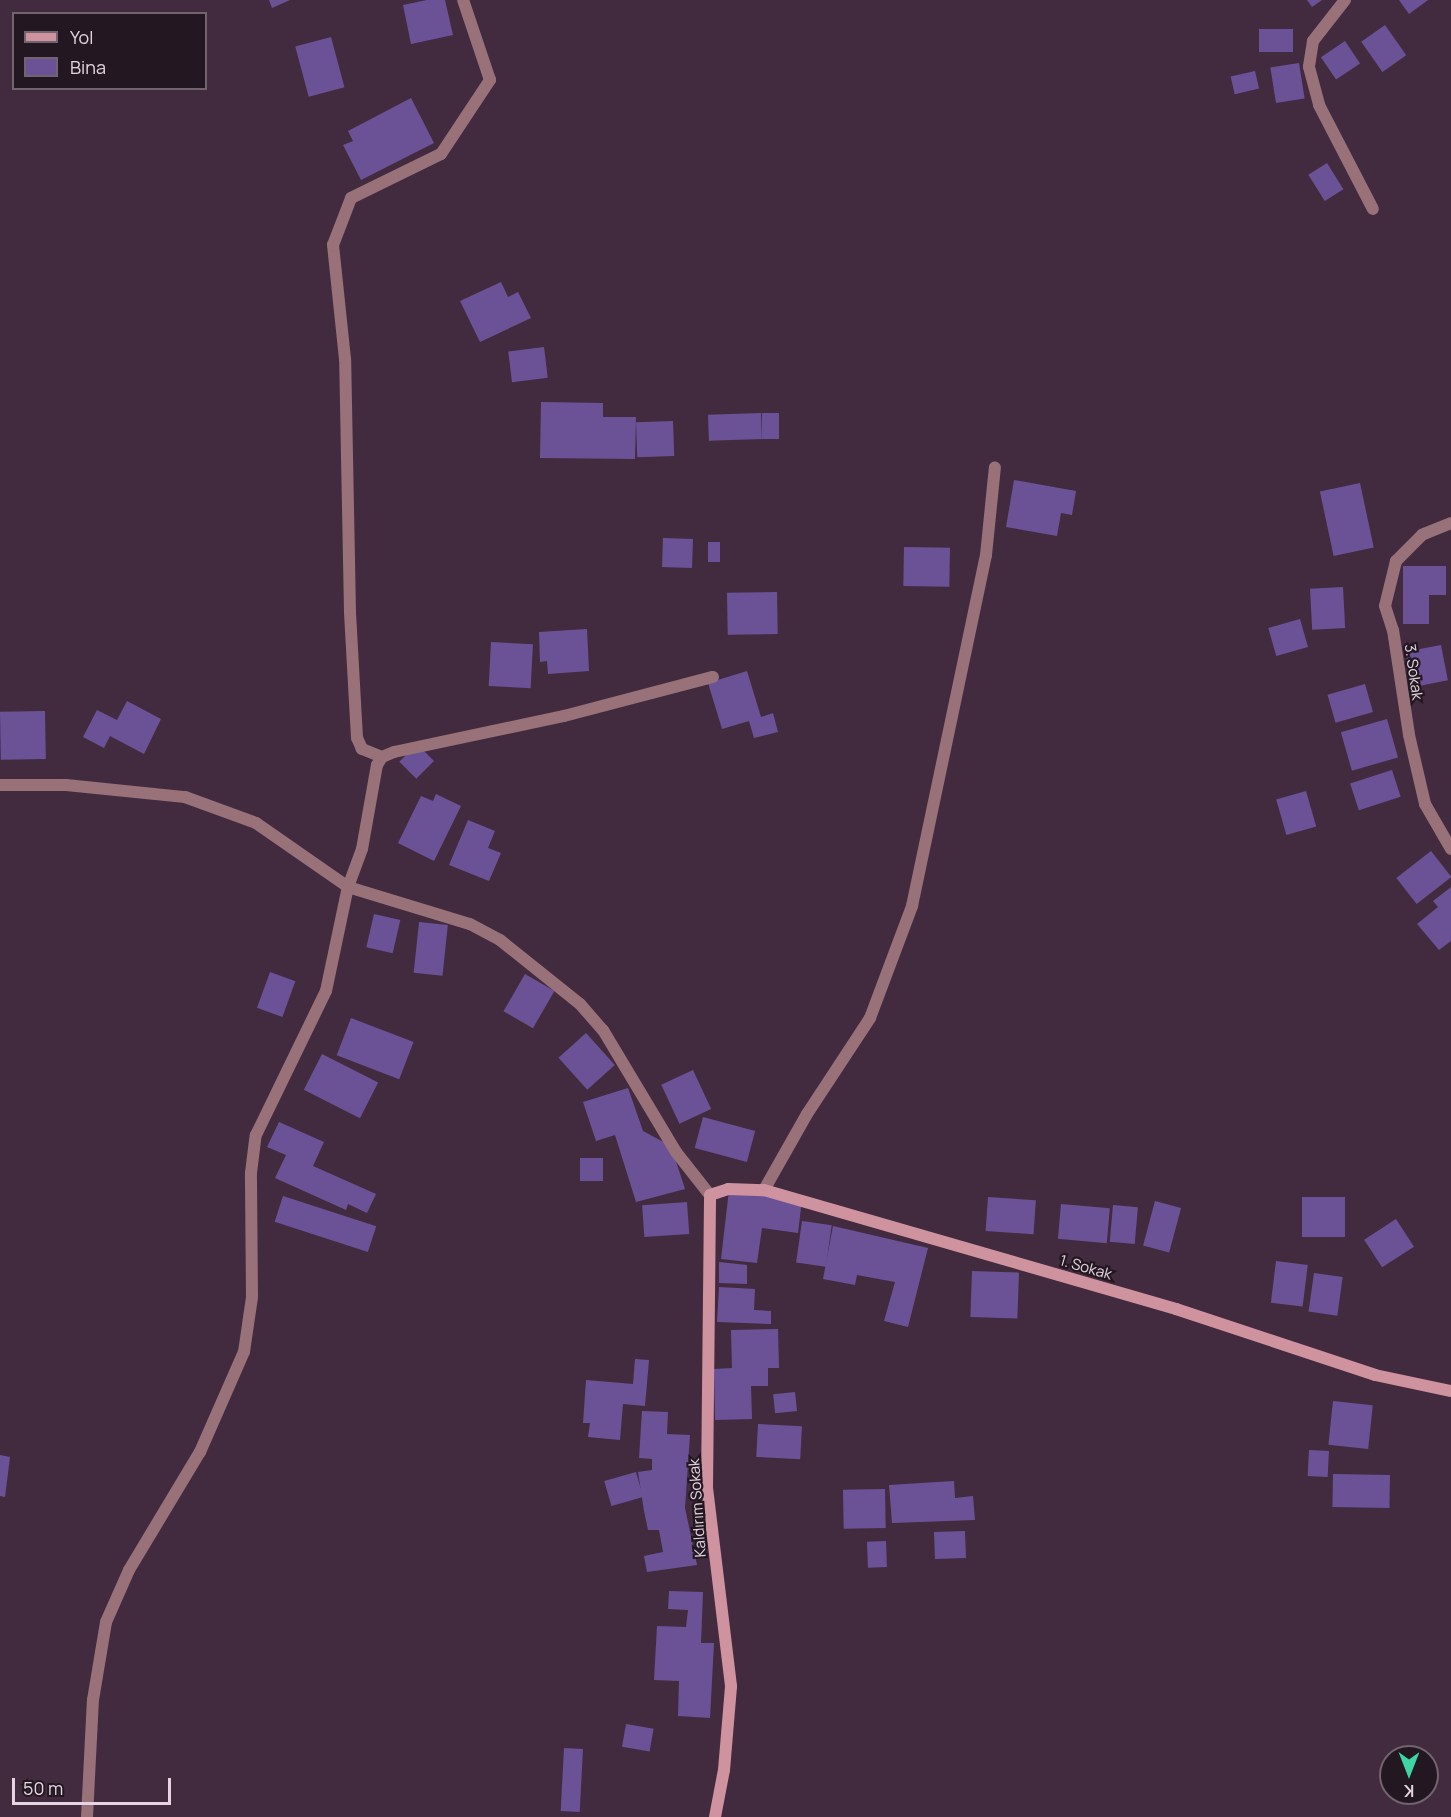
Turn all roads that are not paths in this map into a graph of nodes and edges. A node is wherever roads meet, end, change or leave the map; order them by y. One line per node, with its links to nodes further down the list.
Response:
1 (463, 0): 7 (street)
2 (1346, 0): 3 (street)
3 (1373, 209)
4 (995, 467): 11 (street)
5 (1451, 522): 9 (street, 3. Sokak)
6 (713, 677): 7 (street)
7 (382, 757): 10 (street)
8 (0, 785): 10 (street)
9 (1451, 849)
10 (348, 887): 12 (street); 14 (street)
11 (764, 1190): 12 (street, 1. Sokak); 13 (street, 1. Sokak)
12 (710, 1195): 15 (street, Kaldırım Sokak)
13 (1451, 1391)
14 (87, 1817)
15 (715, 1817)

